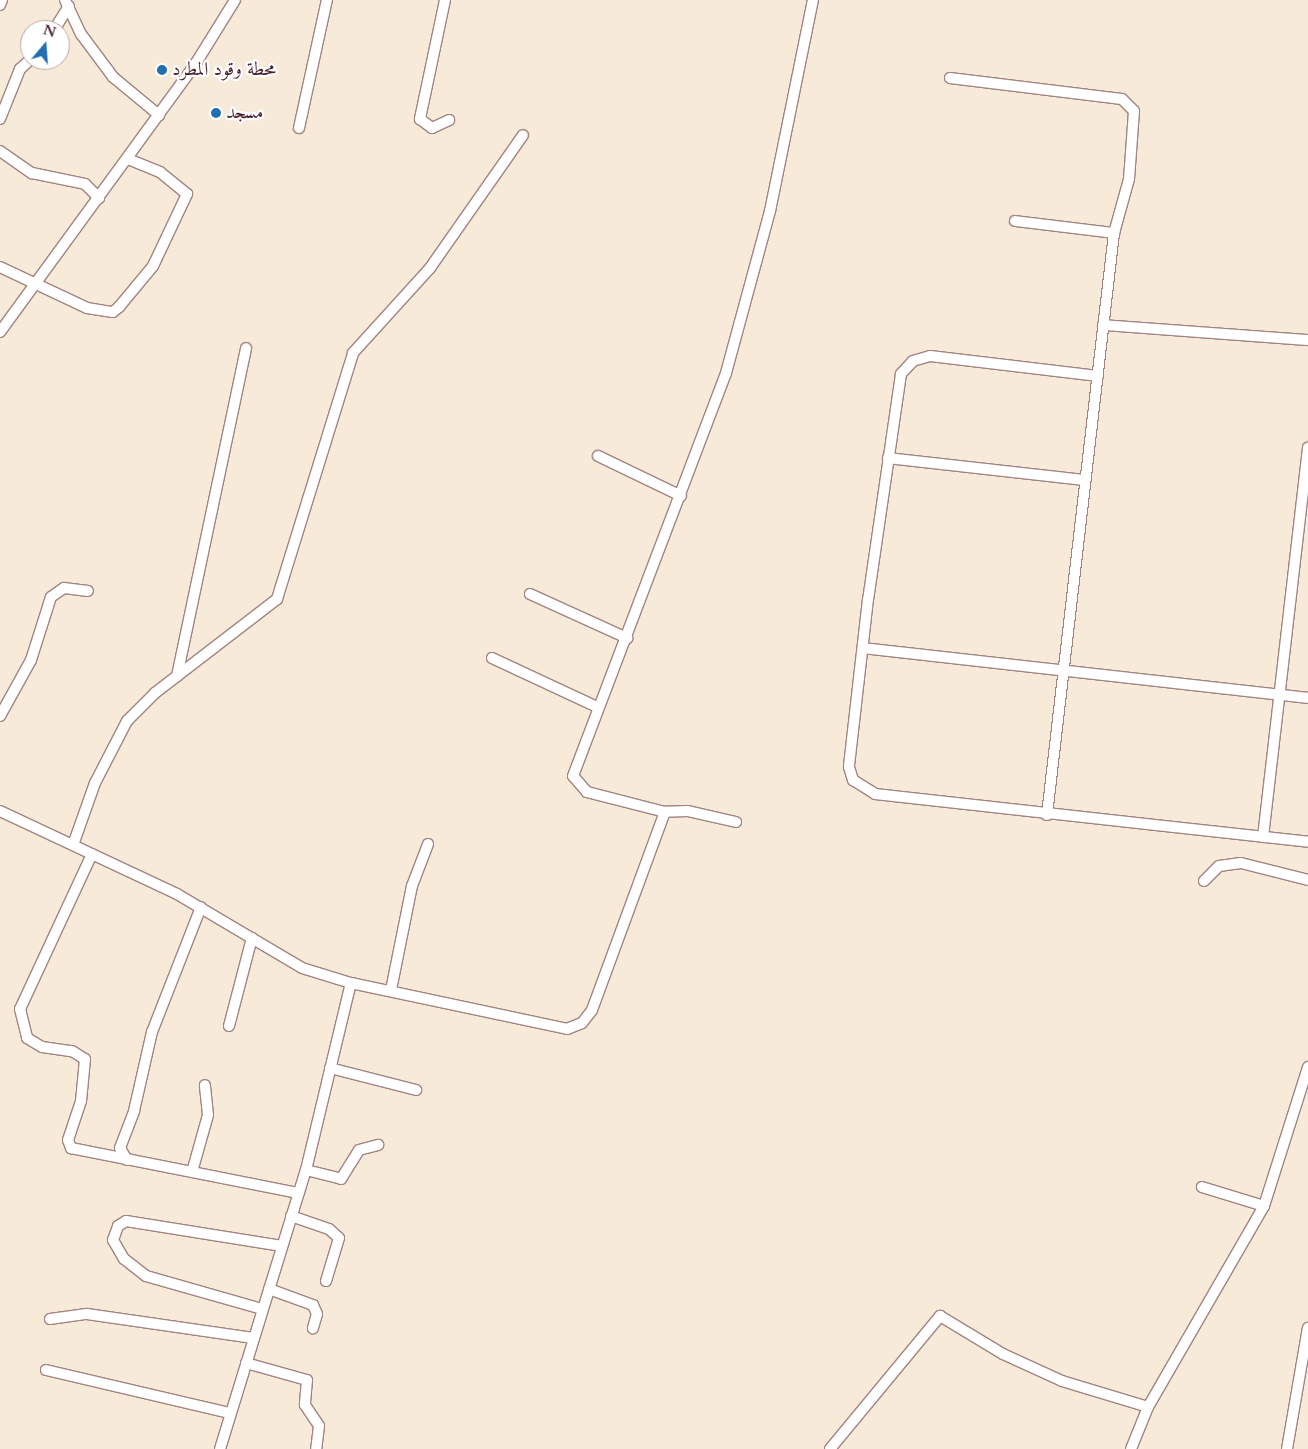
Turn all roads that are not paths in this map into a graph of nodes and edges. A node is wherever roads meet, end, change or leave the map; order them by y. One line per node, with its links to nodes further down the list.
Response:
1 (2, 0): 7 (street)
2 (235, 0): 11 (street)
3 (327, 0): 14 (street)
4 (445, 0): 13 (street)
5 (813, 0): 32 (street)
6 (67, 3): 8 (street); 11 (street)
7 (0, 5)
8 (59, 20)
9 (20, 69): 12 (street)
10 (950, 78): 20 (street)
11 (159, 115): 17 (street)
12 (0, 119)
13 (449, 120)
14 (299, 128)
15 (523, 135): 40 (street)
16 (0, 151): 18 (street)
17 (128, 159): 18 (street); 22 (street)
18 (99, 198): 22 (street)
19 (1015, 221): 20 (street)
20 (1114, 233): 23 (street)
21 (0, 267): 22 (street)
22 (36, 282): 24 (street)
23 (1103, 325): 25 (street); 27 (street)
24 (0, 332)
25 (1308, 340)
26 (246, 348): 40 (street)
27 (1098, 376): 30 (street); 31 (street)
28 (1308, 448): 33 (street)
29 (598, 456): 32 (street)
30 (888, 458): 31 (street); 37 (street)
31 (1084, 480): 39 (street)
32 (681, 496): 36 (street)
33 (1305, 497): 41 (street)
34 (88, 591): 44 (street)
35 (530, 594): 36 (street)
36 (627, 638): 43 (street)
37 (864, 648): 39 (street); 47 (street)
38 (492, 658): 43 (street)
39 (1061, 670): 41 (street); 47 (street)
40 (177, 676): 52 (street)
41 (1278, 695): 42 (street); 49 (street)
42 (1308, 698)
43 (597, 707): 46 (street)
44 (0, 716)
45 (0, 811): 52 (street)
46 (665, 812): 48 (street); 59 (street)
47 (1048, 815): 49 (street)
48 (736, 822)
49 (1263, 837): 50 (street)
50 (1308, 842)
51 (428, 844): 59 (street)
52 (73, 845): 53 (street)
53 (92, 854): 56 (street); 66 (street)
54 (1308, 880): 55 (street)
55 (1204, 881)
56 (201, 906): 57 (street); 66 (street)
57 (252, 938): 58 (street); 60 (street)
58 (351, 983): 59 (street); 62 (street)
59 (391, 990)
60 (229, 1026)
61 (1308, 1067): 71 (street)
62 (330, 1068): 64 (street); 67 (street)
63 (205, 1085): 68 (street)
64 (416, 1090)
65 (378, 1145): 67 (street)
66 (127, 1160): 68 (street)
67 (306, 1170): 70 (street)
68 (192, 1172): 70 (street)
69 (1202, 1187): 71 (street)
70 (299, 1193): 72 (street)
71 (1264, 1206): 83 (street)
72 (291, 1216): 73 (street); 74 (street)
73 (282, 1246): 75 (street); 76 (street)
74 (326, 1281)
75 (269, 1289): 76 (street); 78 (street)
76 (262, 1309): 80 (street)
77 (50, 1319): 80 (street)
78 (313, 1328)
79 (1308, 1328): 89 (street)
80 (253, 1338): 81 (street)
81 (246, 1363): 84 (street); 86 (street)
82 (46, 1370): 84 (street)
83 (1148, 1407): 87 (street); 88 (street)
84 (230, 1413): 85 (street)
85 (220, 1449)
86 (316, 1449)
87 (830, 1449)
88 (1132, 1449)
89 (1287, 1449)

